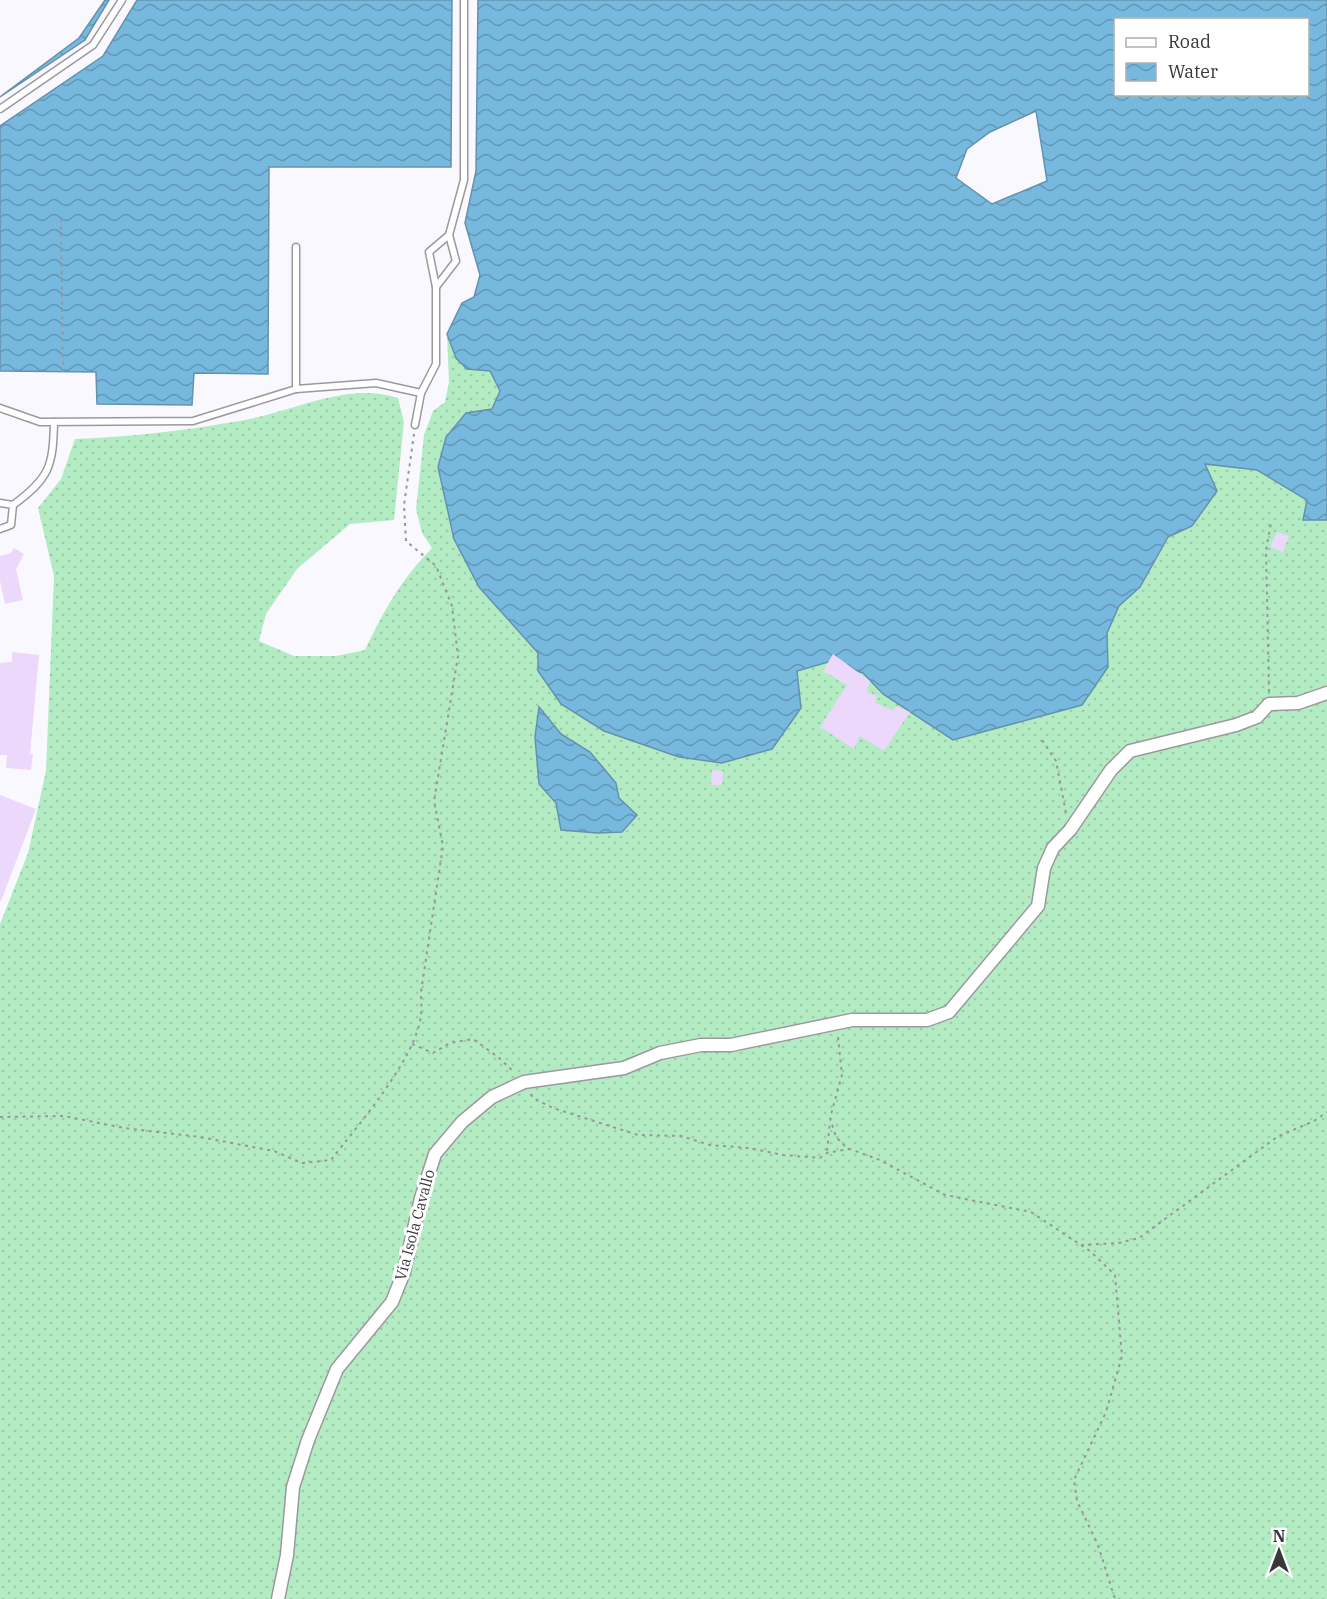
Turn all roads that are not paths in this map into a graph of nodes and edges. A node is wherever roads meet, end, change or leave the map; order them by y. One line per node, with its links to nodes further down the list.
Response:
1 (122, 0): 3 (lane)
2 (464, 0): 4 (lane)
3 (0, 109)
4 (449, 236): 6 (lane); 6 (lane)
5 (296, 247): 7 (lane)
6 (436, 287): 8 (lane)
7 (296, 389): 8 (lane); 10 (lane)
8 (421, 393): 11 (lane)
9 (0, 408): 10 (lane)
10 (54, 422): 13 (lane)
11 (415, 425)
12 (0, 503): 13 (lane)
13 (13, 505): 14 (lane)
14 (0, 529)
15 (1327, 693): 16 (street, Via Isola Cavallo)
16 (278, 1599)

